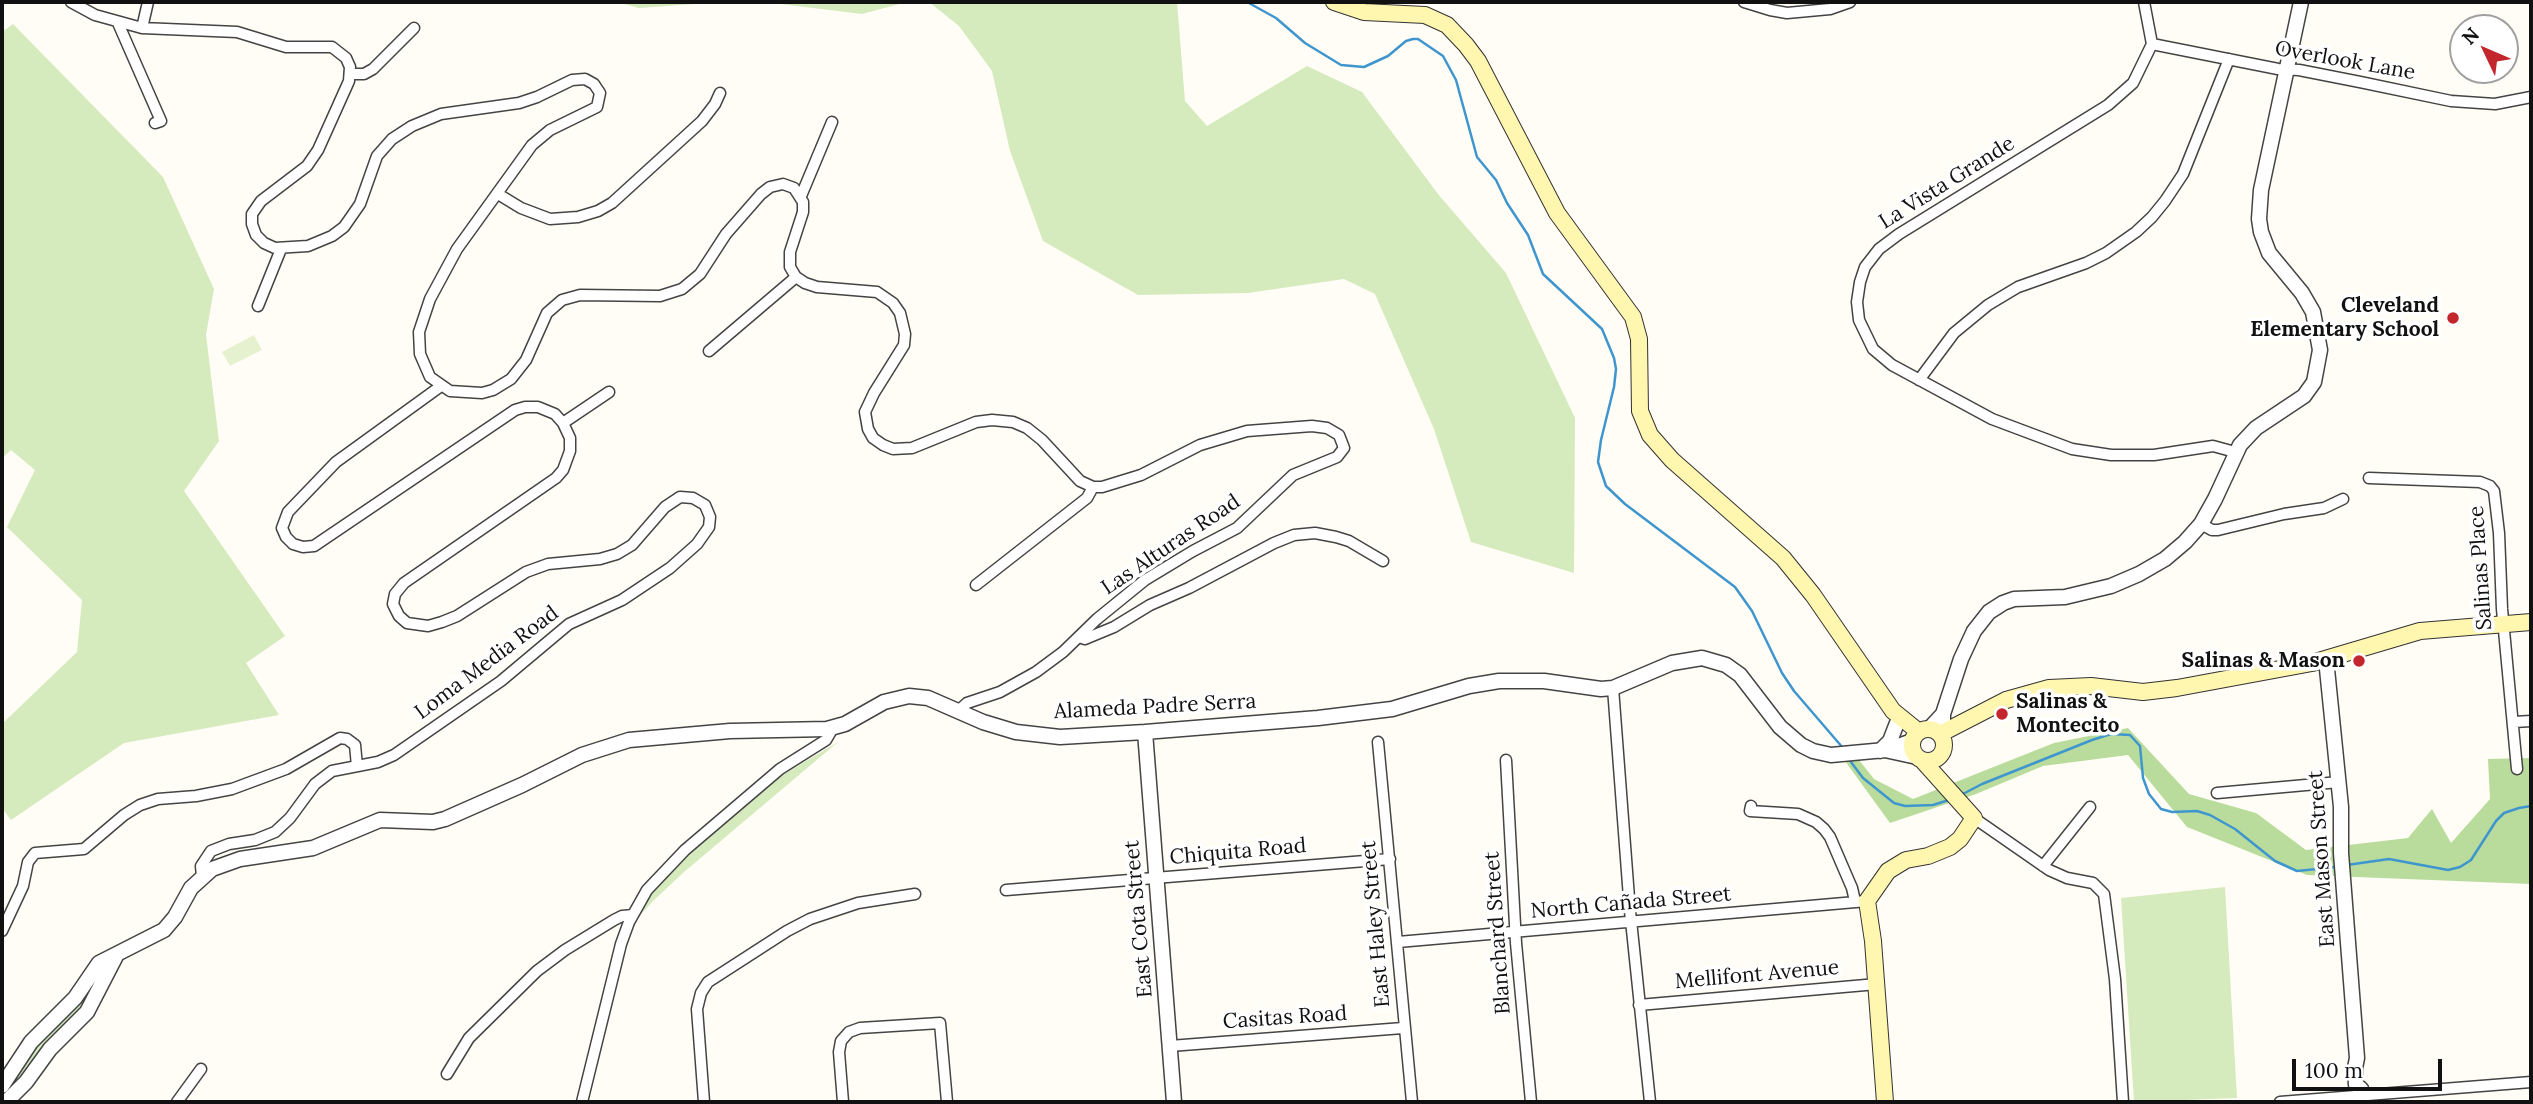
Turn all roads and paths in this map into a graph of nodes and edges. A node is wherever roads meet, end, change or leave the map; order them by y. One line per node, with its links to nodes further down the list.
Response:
1 (71, 2): 9 (street)
2 (93, 2): 9 (street)
3 (148, 2): 12 (street)
4 (1744, 2): 5 (street)
5 (1850, 2)
6 (2144, 2): 13 (street)
7 (2301, 2): 15 (street)
8 (1339, 3): 46 (main road)
9 (95, 15): 10 (street)
10 (118, 23): 12 (street); 20 (street)
11 (414, 28): 16 (street)
12 (142, 29): 16 (street)
13 (2152, 44): 14 (street, Overlook Lane); 27 (street, La Vista Grande)
14 (2228, 59): 15 (street, Overlook Lane); 27 (street)
15 (2286, 69): 18 (street, Overlook Lane); 31 (street)
16 (350, 74): 23 (street)
17 (720, 93): 21 (street)
18 (2531, 97)
19 (832, 122): 22 (street)
20 (155, 123)
21 (498, 194): 23 (street); 28 (street)
22 (801, 196): 24 (street); 28 (street)
23 (282, 249): 25 (street)
24 (796, 277): 26 (street); 33 (street)
25 (258, 306)
26 (709, 351)
27 (1919, 380): 31 (street, La Vista Grande)
28 (441, 386): 30 (street)
29 (609, 392): 30 (street)
30 (564, 423): 56 (street, Loma Media Road)
31 (2235, 452): 35 (street)
32 (2369, 478): 39 (street, Salinas Place)
33 (1093, 487): 37 (street); 40 (street, Las Alturas Road)
34 (2343, 499): 35 (street)
35 (2201, 524): 44 (street)
36 (1383, 561): 40 (street)
37 (976, 584)
38 (2531, 622): 39 (main road)
39 (2503, 624): 41 (main road); 48 (street, Salinas Place)
40 (1079, 637): 43 (street, Las Alturas Road)
41 (2326, 659): 45 (main road); 58 (street, East Mason Street)
42 (1613, 688): 51 (street, Alameda Padre Serra); 54 (street, Alameda Padre Serra); 71 (street)
43 (958, 711): 50 (street, Alameda Padre Serra); 51 (street, Alameda Padre Serra)
44 (1944, 711): 49 (street); 53 (street)
45 (1977, 716): 49 (main road); 53 (main road)
46 (1895, 717): 53 (main road); 54 (street)
47 (2531, 721): 48 (street)
48 (2514, 722): 57 (street, Salinas Place)
49 (1957, 724): 53 (main road)
50 (833, 728): 65 (street, Alameda Padre Serra); 70 (street)
51 (1145, 732): 66 (street, East Cota Street)
52 (1378, 743): 63 (street, East Haley Street)
53 (1927, 743): 54 (street, Alameda Padre Serra); 62 (main road)
54 (1883, 750)
55 (1506, 760): 73 (street, Blanchard Street)
56 (357, 766): 65 (street, Loma Media Road); 72 (street)
57 (2517, 769)
58 (2339, 782): 59 (street); 84 (street, East Mason Street)
59 (2217, 793)
60 (1751, 806): 69 (street)
61 (2090, 807): 64 (street)
62 (1974, 818): 64 (street); 69 (main road)
63 (1390, 859): 66 (street, Chiquita Road); 74 (street, East Haley Street)
64 (2042, 866): 96 (street)
65 (202, 877): 75 (street, Alameda Padre Serra)
66 (1156, 878): 67 (street, Chiquita Road); 79 (street, East Cota Street)
67 (1006, 890)
68 (915, 894): 88 (street)
69 (1861, 901): 71 (street, North Cañada Street); 76 (main road)
70 (633, 915): 81 (street); 87 (street)
71 (1632, 923): 73 (street, North Cañada Street); 77 (street)
72 (2, 931)
73 (1516, 932): 74 (street, North Cañada Street); 93 (street, Blanchard Street)
74 (1398, 942): 78 (street, East Haley Street)
75 (118, 953): 83 (street, Alameda Padre Serra); 85 (street)
76 (1877, 984): 77 (street, Mellifont Avenue); 95 (main road)
77 (1639, 1004): 94 (street)
78 (1403, 1028): 79 (street, Casitas Road); 92 (street, East Haley Street)
79 (1170, 1046): 91 (street, East Cota Street)
80 (201, 1069): 86 (street)
81 (447, 1074)
82 (2531, 1082): 84 (street)
83 (2, 1086)
84 (2361, 1096): 97 (street)
85 (6, 1102)
86 (177, 1102)
87 (582, 1102)
88 (704, 1102)
89 (843, 1102): 90 (street)
90 (947, 1102)
91 (1174, 1102)
92 (1412, 1102)
93 (1531, 1102)
94 (1650, 1102)
95 (1885, 1102)
96 (2123, 1102)
97 (2280, 1102)

